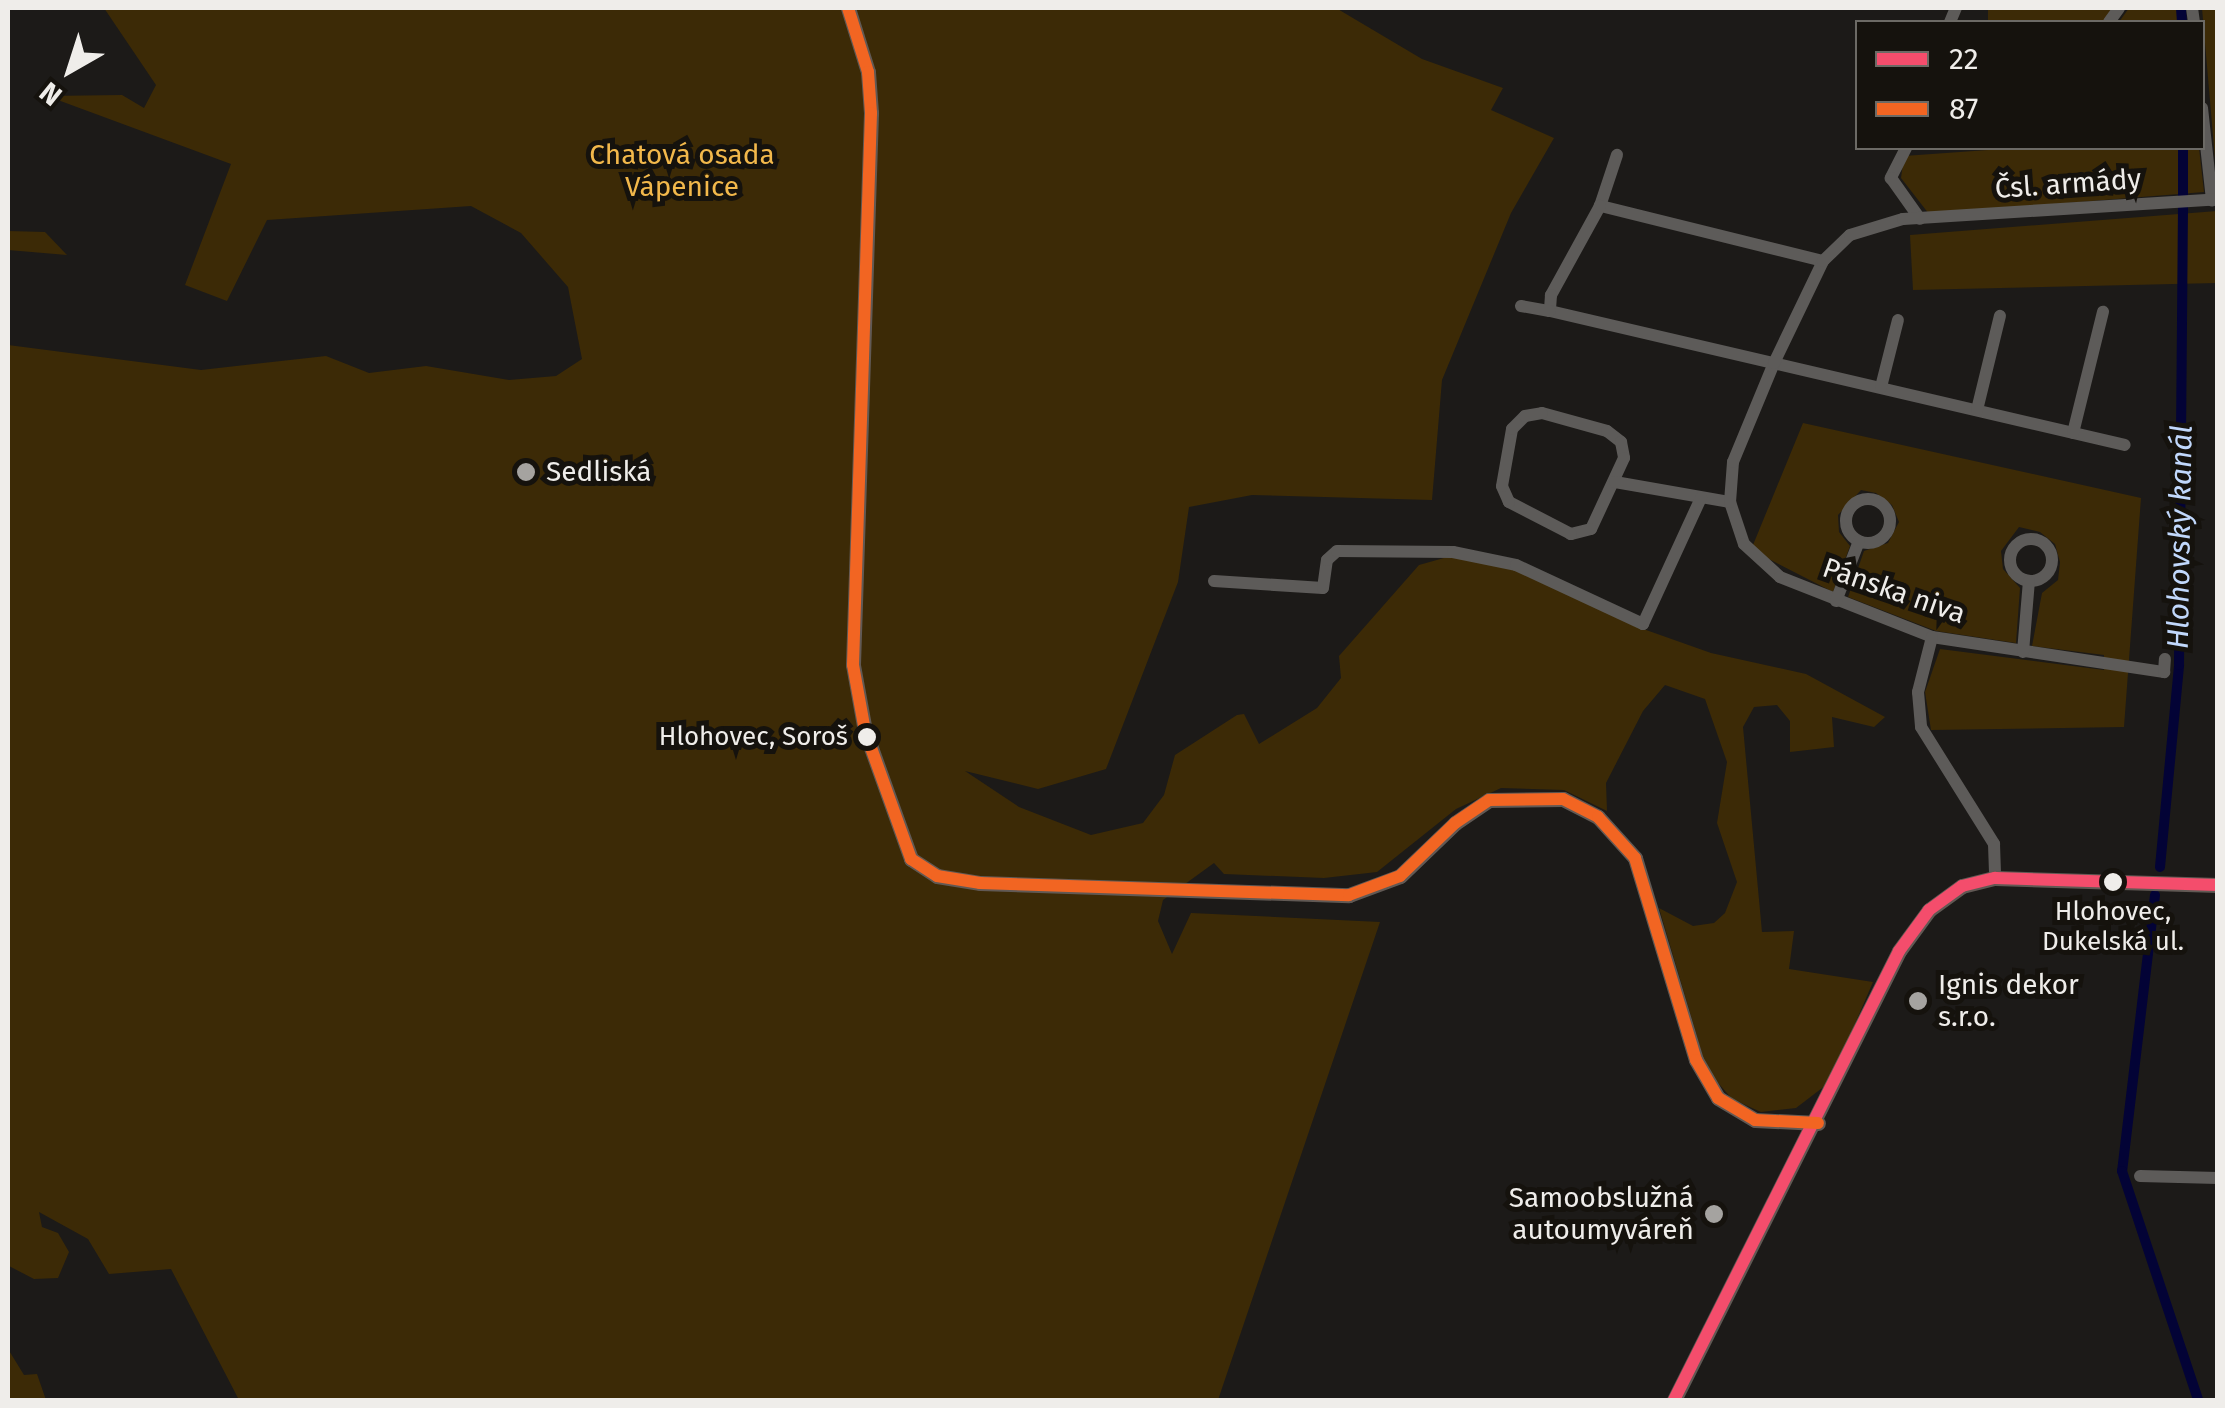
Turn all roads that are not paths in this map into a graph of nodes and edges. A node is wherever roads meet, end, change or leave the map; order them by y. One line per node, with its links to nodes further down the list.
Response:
1 (848, 8): 33 (main road)
2 (2205, 129): 6 (street)
3 (1905, 150): 5 (street)
4 (1617, 155): 7 (street)
5 (1897, 195): 8 (street); 9 (street)
6 (2215, 200): 8 (street, Čsl. armády)
7 (1600, 206): 10 (street); 12 (street)
8 (1922, 220): 9 (street, Čsl. armády)
9 (1885, 222): 10 (street)
10 (1823, 261): 16 (street)
11 (1521, 306): 12 (street)
12 (1550, 311): 16 (street)
13 (2103, 312): 19 (street)
14 (2000, 316): 18 (street)
15 (1898, 320): 17 (street)
16 (1774, 362): 17 (street); 23 (street)
17 (1882, 387): 18 (street)
18 (1977, 410): 19 (street)
19 (2073, 432): 20 (street)
20 (2125, 445)
21 (1615, 482): 21 (street); 22 (street)
22 (1701, 498): 23 (street); 25 (street)
23 (1730, 502): 27 (street, Pánska niva)
24 (1859, 542): 27 (street)
25 (1214, 581)
26 (2028, 581): 29 (street)
27 (1836, 601): 28 (street, Pánska niva)
28 (1932, 637): 29 (street, Pánska niva); 31 (street)
29 (2022, 652): 30 (street, Pánska niva)
30 (2165, 659)
31 (1995, 878): 32 (main road); 33 (main road)
32 (2218, 885)
33 (1818, 1123): 36 (main road)
34 (2140, 1176): 35 (street)
35 (2218, 1178)
36 (1674, 1400)

